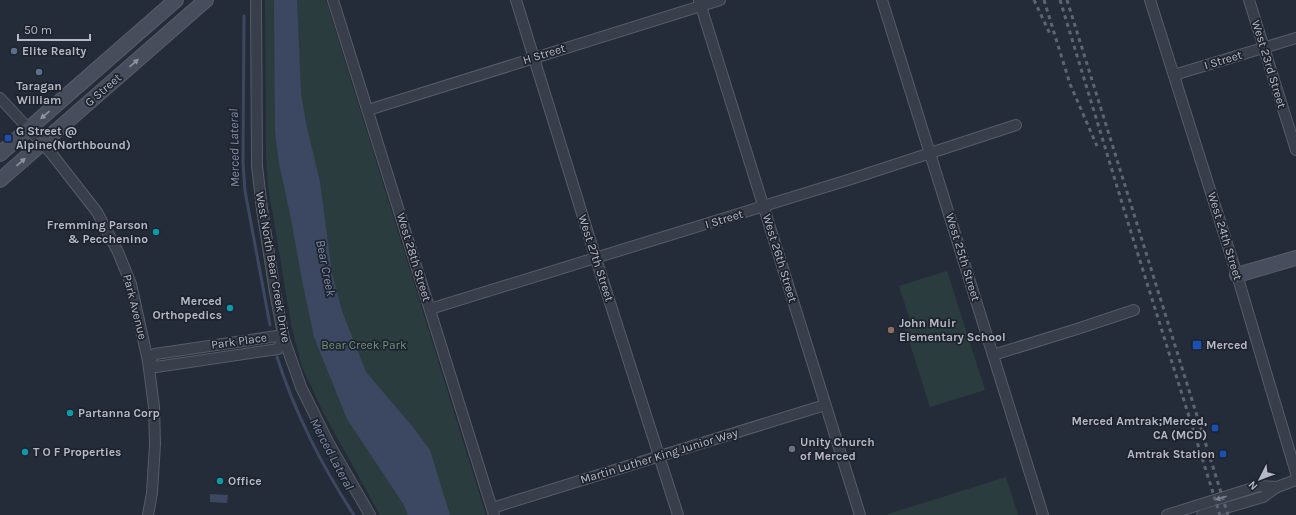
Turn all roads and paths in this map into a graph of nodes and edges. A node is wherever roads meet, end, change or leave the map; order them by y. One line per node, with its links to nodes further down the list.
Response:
1 (176, 0): 18 (main road, G Street, one-way to 18)
2 (206, 0): 19 (main road, G Street, one-way to 2)
3 (256, 0): 31 (street, West North Bear Creek Drive)
4 (333, 0): 16 (street, West 28th Street)
5 (516, 0): 13 (street, West 27th Street)
6 (720, 0): 10 (street, H Street)
7 (882, 0): 22 (street, West 25th Street)
8 (1150, 0): 14 (street, West 24th Street)
9 (1249, 0): 12 (street, West 23rd Street)
10 (700, 3): 13 (street, H Street); 24 (street, West 26th Street)
11 (1296, 38): 12 (street, I Street)
12 (1264, 47): 14 (street, I Street); 20 (street, West 23rd Street)
13 (533, 57): 16 (street, H Street); 25 (street, West 27th Street)
14 (1174, 75): 27 (street, West 24th Street)
15 (0, 98): 18 (street, Park Avenue)
16 (368, 110): 28 (street, West 28th Street)
17 (1016, 125): 22 (street, I Street)
18 (29, 129): 19 (street, Park Avenue); 21 (main road, G Street)
19 (42, 144): 23 (main road, G Street, one-way to 19); 36 (street, Park Avenue)
20 (1296, 150)
21 (0, 154)
22 (931, 154): 24 (street, I Street); 35 (street, West 25th Street)
23 (0, 180)
24 (764, 206): 25 (street, I Street); 37 (street, West 26th Street)
25 (596, 258): 28 (street, I Street); 38 (street, West 27th Street)
26 (1296, 258): 27 (main road)
27 (1237, 275): 39 (street, West 24th Street)
28 (430, 309): 42 (street, West 28th Street)
29 (1134, 310): 35 (street)
30 (257, 339): 31 (street, Park Place); 32 (street, Park Place); 33 (street)
31 (284, 339): 33 (street, Park Place); 44 (street, West North Bear Creek Drive)
32 (230, 343): 34 (street); 36 (street, Park Place)
33 (259, 351): 34 (street, Park Place)
34 (233, 355): 36 (street, Park Place)
35 (993, 355): 47 (street, West 25th Street)
36 (148, 361): 43 (street, Park Avenue)
37 (825, 405): 38 (street, Martin Luther King Junior Way); 46 (street, West 26th Street)
38 (660, 456): 42 (street, Martin Luther King Junior Way); 45 (street, West 27th Street)
39 (1296, 473)
40 (1296, 480): 41 (street)
41 (1277, 487): 48 (street, one-way to 48); 49 (street)
42 (493, 511)
43 (148, 515)
44 (370, 515)
45 (678, 515)
46 (860, 515)
47 (1043, 515)
48 (1167, 515)
49 (1202, 515)

